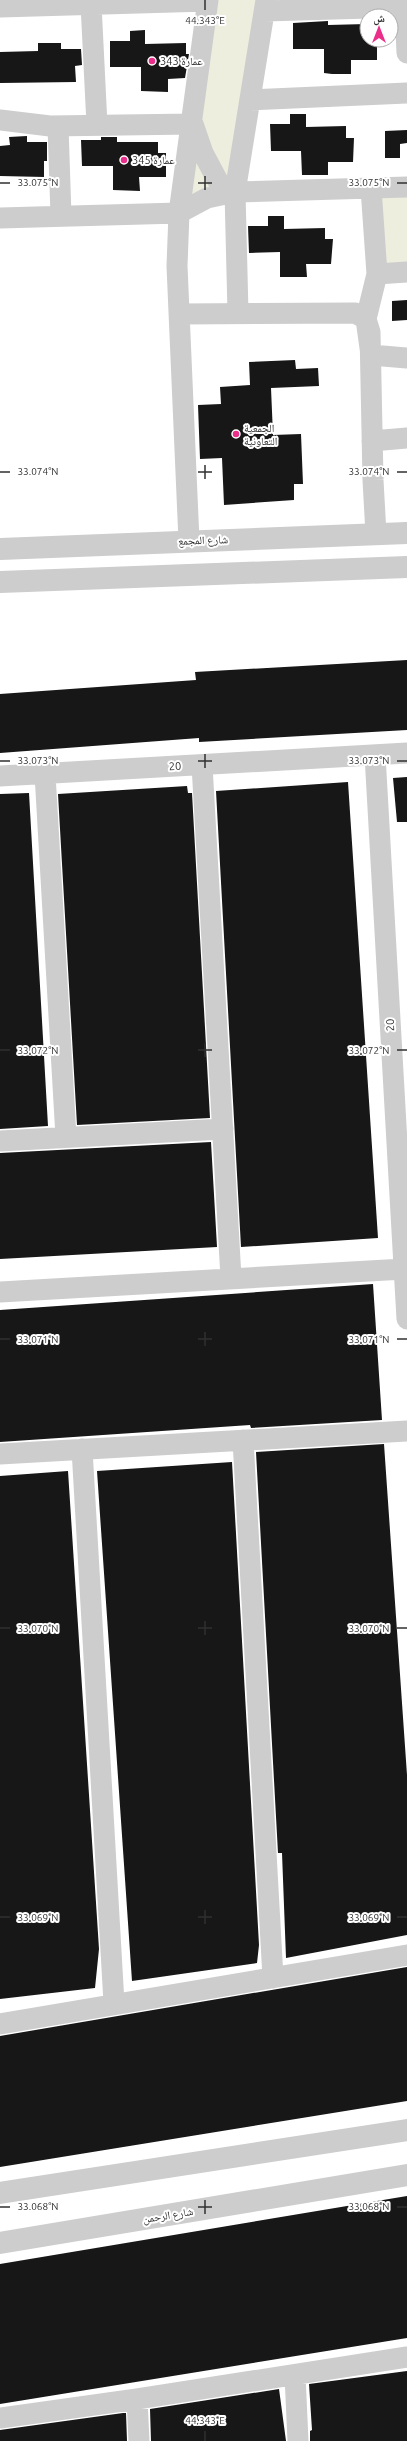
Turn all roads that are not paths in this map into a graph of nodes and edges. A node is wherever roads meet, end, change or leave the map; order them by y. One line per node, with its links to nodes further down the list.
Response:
1 (208, 0): 2 (street); 10 (street)
2 (91, 4): 4 (street); 11 (street)
3 (406, 5): 5 (street); 6 (street)
4 (0, 6)
5 (266, 6): 8 (street)
6 (407, 53)
7 (407, 93): 8 (street)
8 (250, 100): 15 (street)
9 (0, 120): 12 (street)
10 (193, 124): 11 (street); 15 (street); 16 (street)
11 (97, 125): 12 (street)
12 (58, 126): 17 (street)
13 (407, 187): 14 (street)
14 (371, 188): 15 (street); 20 (street)
15 (235, 192): 16 (street); 21 (street)
16 (179, 213): 17 (street); 22 (street)
17 (61, 216): 18 (street)
18 (0, 218)
19 (407, 272): 20 (street)
20 (377, 274): 23 (street)
21 (238, 313): 22 (street); 23 (street)
22 (179, 314): 31 (street)
23 (366, 319): 24 (street)
24 (371, 355): 25 (street); 27 (street)
25 (407, 358)
26 (407, 438): 27 (street)
27 (372, 440): 29 (street)
28 (407, 533): 29 (street, شارع المجمع)
29 (376, 534): 30 (street, شارع المجمع)
30 (230, 539): 31 (street, شارع المجمع); 34 (street)
31 (189, 541): 32 (street, شارع المجمع)
32 (0, 549)
33 (407, 567): 34 (street)
34 (232, 574): 35 (street)
35 (0, 582)
36 (407, 753): 37 (street, 20)
37 (375, 755): 38 (street, 20); 41 (street, 20)
38 (202, 765): 39 (street, 20); 42 (street)
39 (45, 774): 40 (street, 20); 43 (street)
40 (0, 776)
41 (399, 1039): 45 (street, 20)
42 (223, 1129): 43 (street); 47 (street)
43 (66, 1137): 44 (street)
44 (0, 1141)
45 (404, 1203): 46 (street, 20)
46 (404, 1269): 47 (street); 49 (street, 20)
47 (231, 1278): 48 (street)
48 (0, 1292)
49 (407, 1319)
50 (407, 1431): 51 (street)
51 (243, 1440): 52 (street); 55 (street)
52 (82, 1449): 53 (street); 56 (street)
53 (0, 1454)
54 (407, 1955): 55 (street)
55 (273, 1978): 56 (street)
56 (114, 2003): 57 (street)
57 (0, 2024)
58 (407, 2130): 60 (street)
59 (407, 2175): 61 (street, شارع الرحمن)
60 (0, 2193)
61 (0, 2243)
62 (407, 2357): 63 (street)
63 (295, 2375): 64 (street); 67 (street)
64 (137, 2399): 65 (street); 66 (street)
65 (0, 2418)
66 (139, 2441)
67 (298, 2441)

